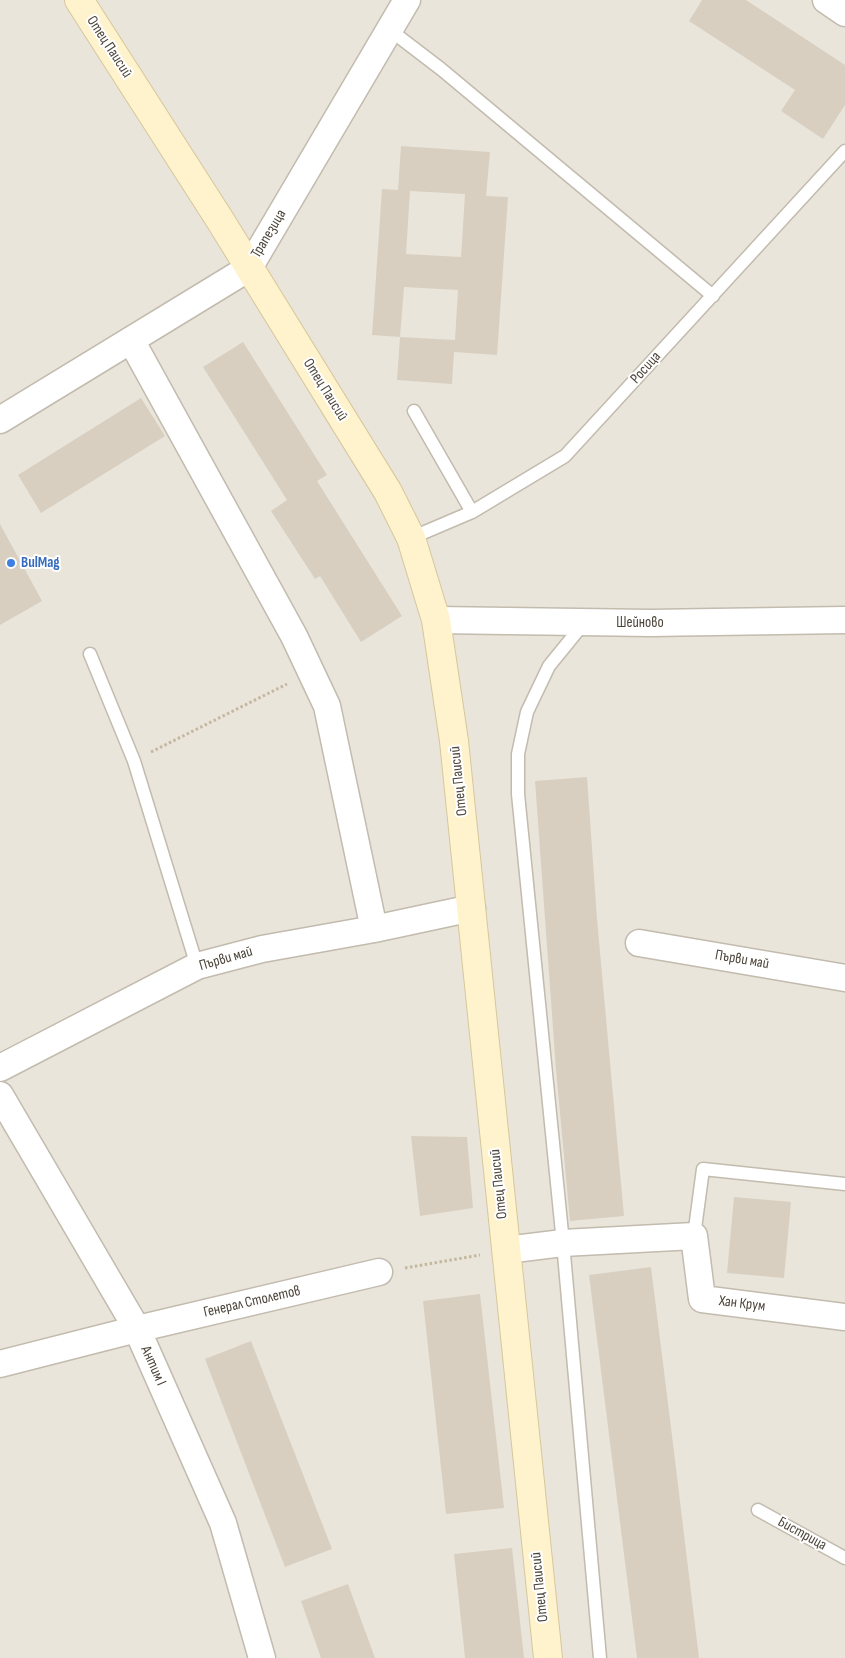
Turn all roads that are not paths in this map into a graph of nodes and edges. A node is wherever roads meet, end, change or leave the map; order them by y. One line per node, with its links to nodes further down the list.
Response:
1 (79, 0): 7 (main road, Отец Паисий)
2 (407, 0): 5 (street, Трапезица)
3 (826, 0): 4 (street)
4 (845, 13)
5 (390, 30): 7 (street, Трапезица); 8 (lane)
6 (845, 151): 8 (lane, Росица)
7 (249, 268): 9 (street, Трапезица); 13 (main road, Отец Паисий)
8 (713, 296): 12 (lane, Росица)
9 (131, 340): 11 (street, Трапезица); 19 (street)
10 (414, 411): 12 (lane)
11 (0, 420)
12 (472, 512): 13 (lane, Росица)
13 (411, 538): 14 (main road, Отец Паисий)
14 (436, 620): 16 (street, Шейново); 18 (main road, Отец Паисий)
15 (845, 620): 16 (street, Шейново)
16 (584, 622): 27 (lane)
17 (90, 654): 21 (lane)
18 (472, 908): 19 (street, Първи май); 28 (main road, Отец Паисий)
19 (374, 929): 21 (street, Първи май)
20 (639, 942): 22 (street, Първи май)
21 (197, 966): 23 (street, Първи май)
22 (845, 978)
23 (0, 1068)
24 (0, 1095): 31 (street, Антим I)
25 (845, 1184): 26 (lane)
26 (694, 1236): 27 (street); 30 (street, Хан Крум)
27 (563, 1243): 28 (street); 37 (lane)
28 (506, 1250): 36 (main road, Отец Паисий)
29 (379, 1272): 31 (street, Генерал Столетов)
30 (845, 1318)
31 (137, 1329): 32 (street, Генерал Столетов); 35 (street, Антим I)
32 (0, 1364)
33 (758, 1510): 34 (lane, Бистрица)
34 (845, 1558)
35 (262, 1658)
36 (548, 1658)
37 (600, 1658)

